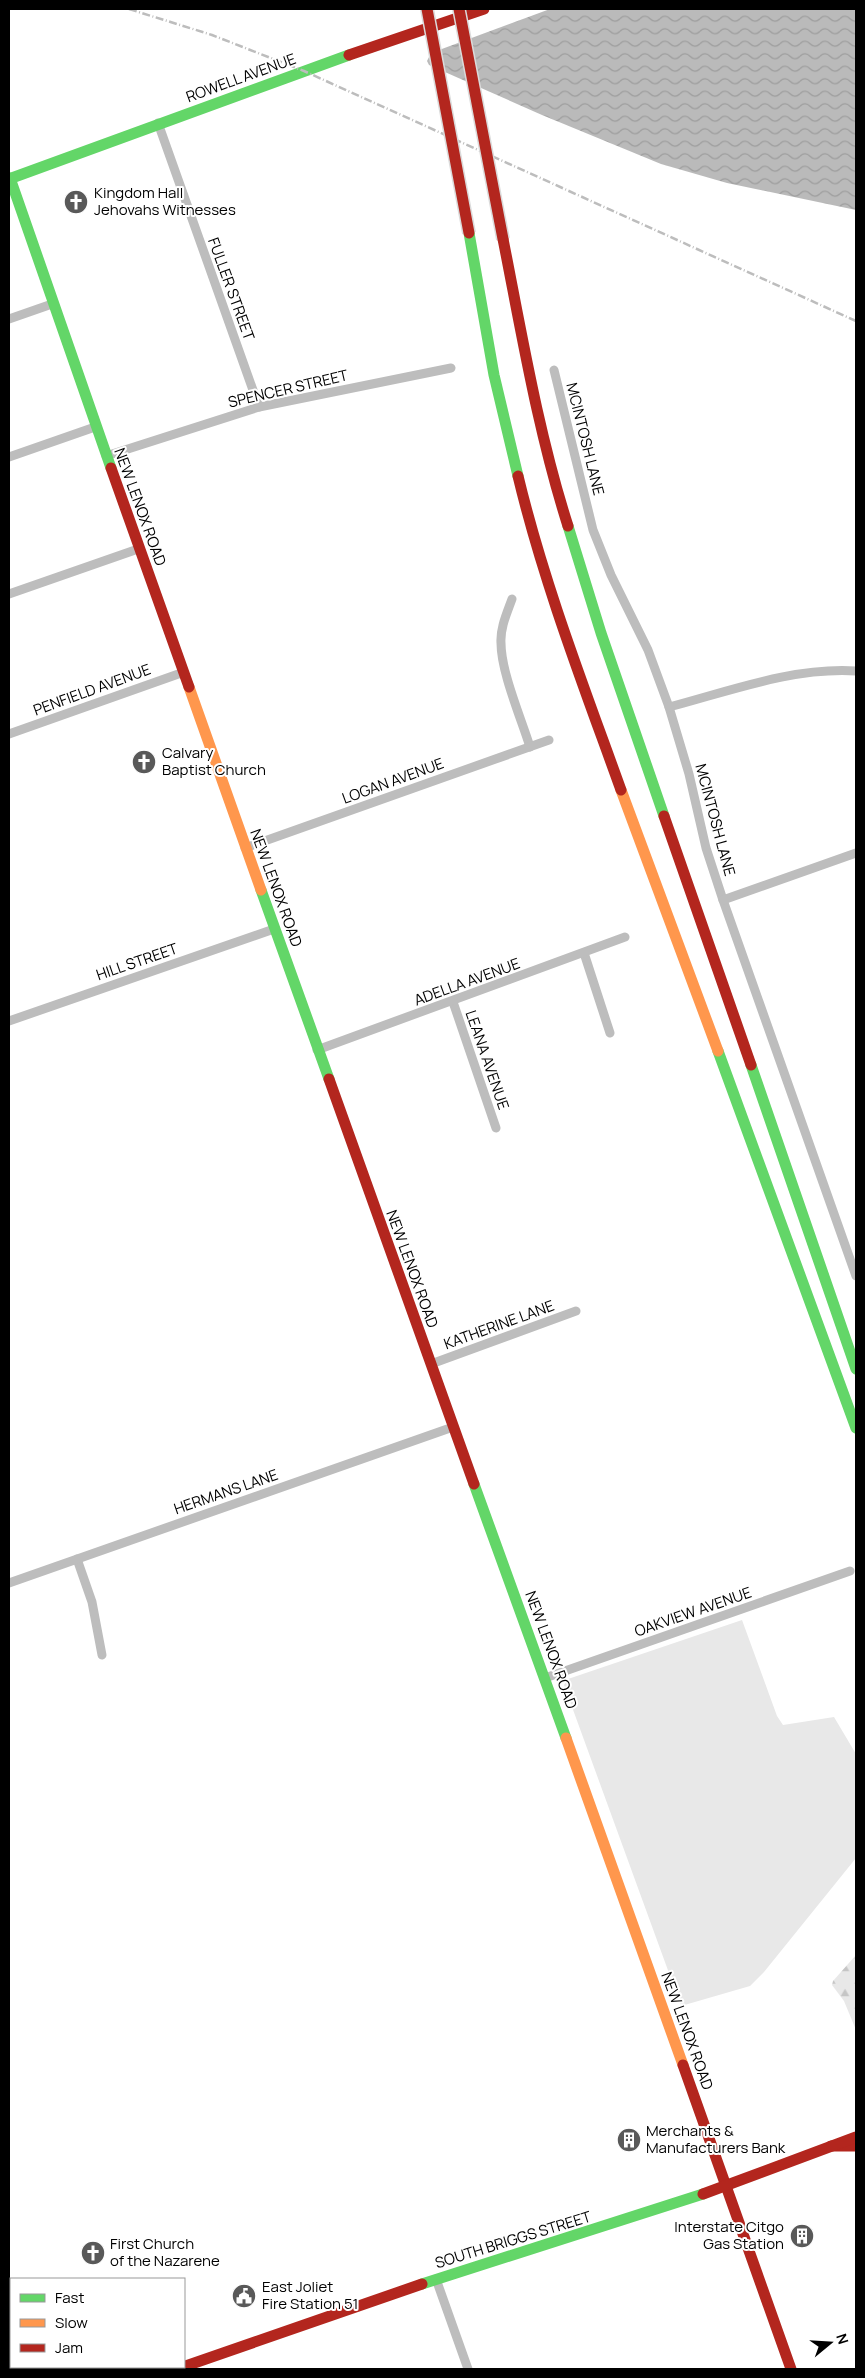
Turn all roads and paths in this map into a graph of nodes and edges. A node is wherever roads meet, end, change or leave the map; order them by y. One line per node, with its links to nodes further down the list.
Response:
1 (427, 9): 39 (main road, bridge)
2 (459, 9): 37 (main road, bridge)
3 (484, 9): 4 (main road, ROWELL AVENUE)
4 (158, 124): 5 (main road, ROWELL AVENUE); 10 (street, FULLER STREET)
5 (9, 179): 6 (main road, NEW LENOX ROAD)
6 (52, 304): 7 (street); 11 (main road, NEW LENOX ROAD)
7 (9, 319)
8 (451, 368): 10 (street, SPENCER STREET)
9 (554, 370): 19 (street, MCINTOSH LANE)
10 (259, 407): 13 (street, SPENCER STREET)
11 (95, 427): 12 (street); 13 (main road, NEW LENOX ROAD)
12 (9, 456)
13 (106, 456): 14 (main road, NEW LENOX ROAD)
14 (138, 549): 15 (street); 18 (main road, NEW LENOX ROAD)
15 (9, 594)
16 (512, 599): 22 (street)
17 (856, 671): 19 (street)
18 (184, 672): 20 (street, PENFIELD AVENUE); 23 (main road, NEW LENOX ROAD)
19 (669, 708): 25 (street, MCINTOSH LANE)
20 (9, 734)
21 (549, 740): 22 (street, LOGAN AVENUE)
22 (530, 747): 23 (street, LOGAN AVENUE)
23 (245, 848): 26 (main road, NEW LENOX ROAD)
24 (856, 853): 25 (street)
25 (723, 900): 34 (street, MCINTOSH LANE)
26 (274, 929): 30 (street, HILL STREET); 32 (main road, NEW LENOX ROAD)
27 (625, 937): 28 (street, ADELLA AVENUE)
28 (584, 953): 29 (street, ADELLA AVENUE); 31 (street)
29 (453, 1002): 32 (street, ADELLA AVENUE); 33 (street, LEANA AVENUE)
30 (9, 1021)
31 (610, 1033)
32 (317, 1050): 36 (main road, NEW LENOX ROAD)
33 (496, 1128)
34 (856, 1276)
35 (576, 1311): 36 (street, KATHERINE LANE)
36 (431, 1364): 38 (main road, NEW LENOX ROAD)
37 (856, 1369)
38 (453, 1428): 40 (street, HERMANS LANE); 44 (main road, NEW LENOX ROAD)
39 (856, 1428)
40 (77, 1558): 42 (street, HERMANS LANE); 43 (street)
41 (850, 1571): 44 (street, OAKVIEW AVENUE)
42 (9, 1583)
43 (102, 1655)
44 (545, 1678): 46 (main road, NEW LENOX ROAD)
45 (856, 2138): 46 (main road, SOUTH BRIGGS STREET)
46 (726, 2186): 47 (main road, SOUTH BRIGGS STREET); 50 (main road, NEW LENOX ROAD)
47 (436, 2279): 48 (main road, SOUTH BRIGGS STREET); 49 (street)
48 (185, 2366)
49 (468, 2369)
50 (791, 2369)

